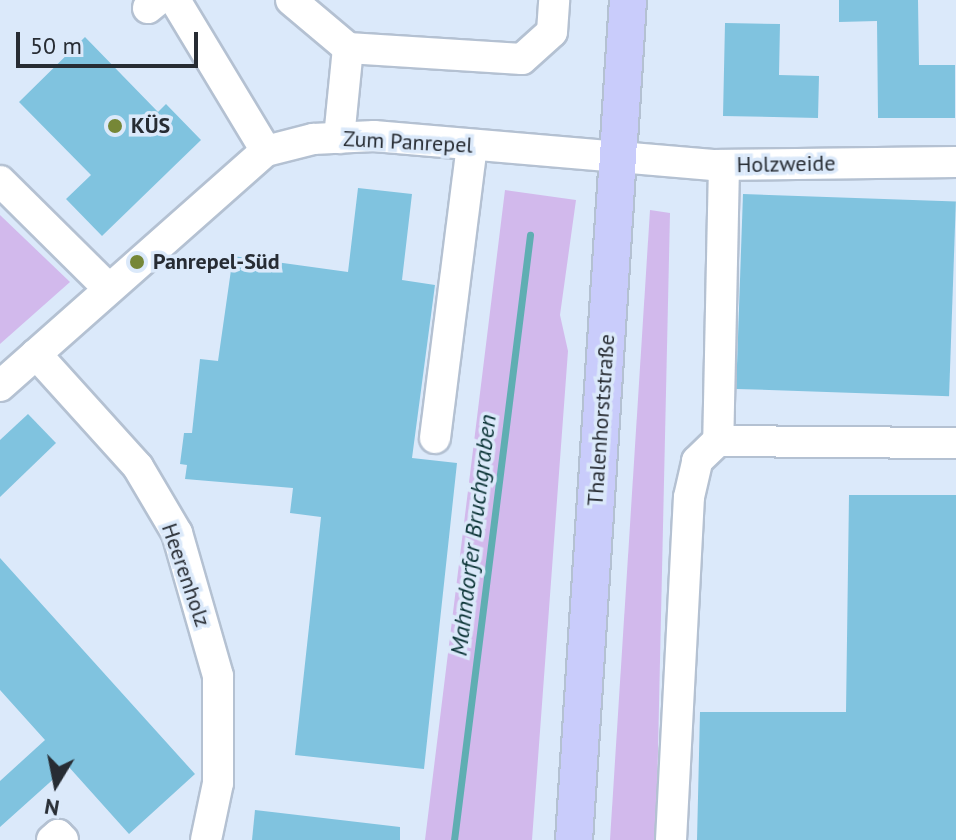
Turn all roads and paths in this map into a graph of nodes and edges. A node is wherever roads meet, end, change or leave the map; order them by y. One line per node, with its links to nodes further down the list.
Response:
1 (291, 0): 5 (street)
2 (554, 0): 5 (street)
3 (628, 0): 9 (main road, Thalenhorststraße)
4 (161, 3): 8 (street)
5 (348, 48): 6 (street)
6 (339, 138): 7 (street, Zum Panrepel); 8 (street, Zum Panrepel)
7 (472, 145): 9 (street, Zum Panrepel); 16 (street)
8 (266, 151): 13 (street)
9 (617, 159): 11 (street, Holzweide); 22 (main road, Thalenhorststraße)
10 (956, 162): 11 (street, Holzweide)
11 (724, 165): 17 (street)
12 (0, 181): 13 (street)
13 (108, 288): 14 (street)
14 (36, 354): 15 (street); 21 (street, Heerenholz)
15 (0, 386)
16 (435, 438)
17 (718, 441): 18 (street); 23 (street)
18 (956, 443)
19 (52, 840): 20 (street)
20 (63, 840)
21 (206, 840)
22 (574, 840)
23 (671, 840)

